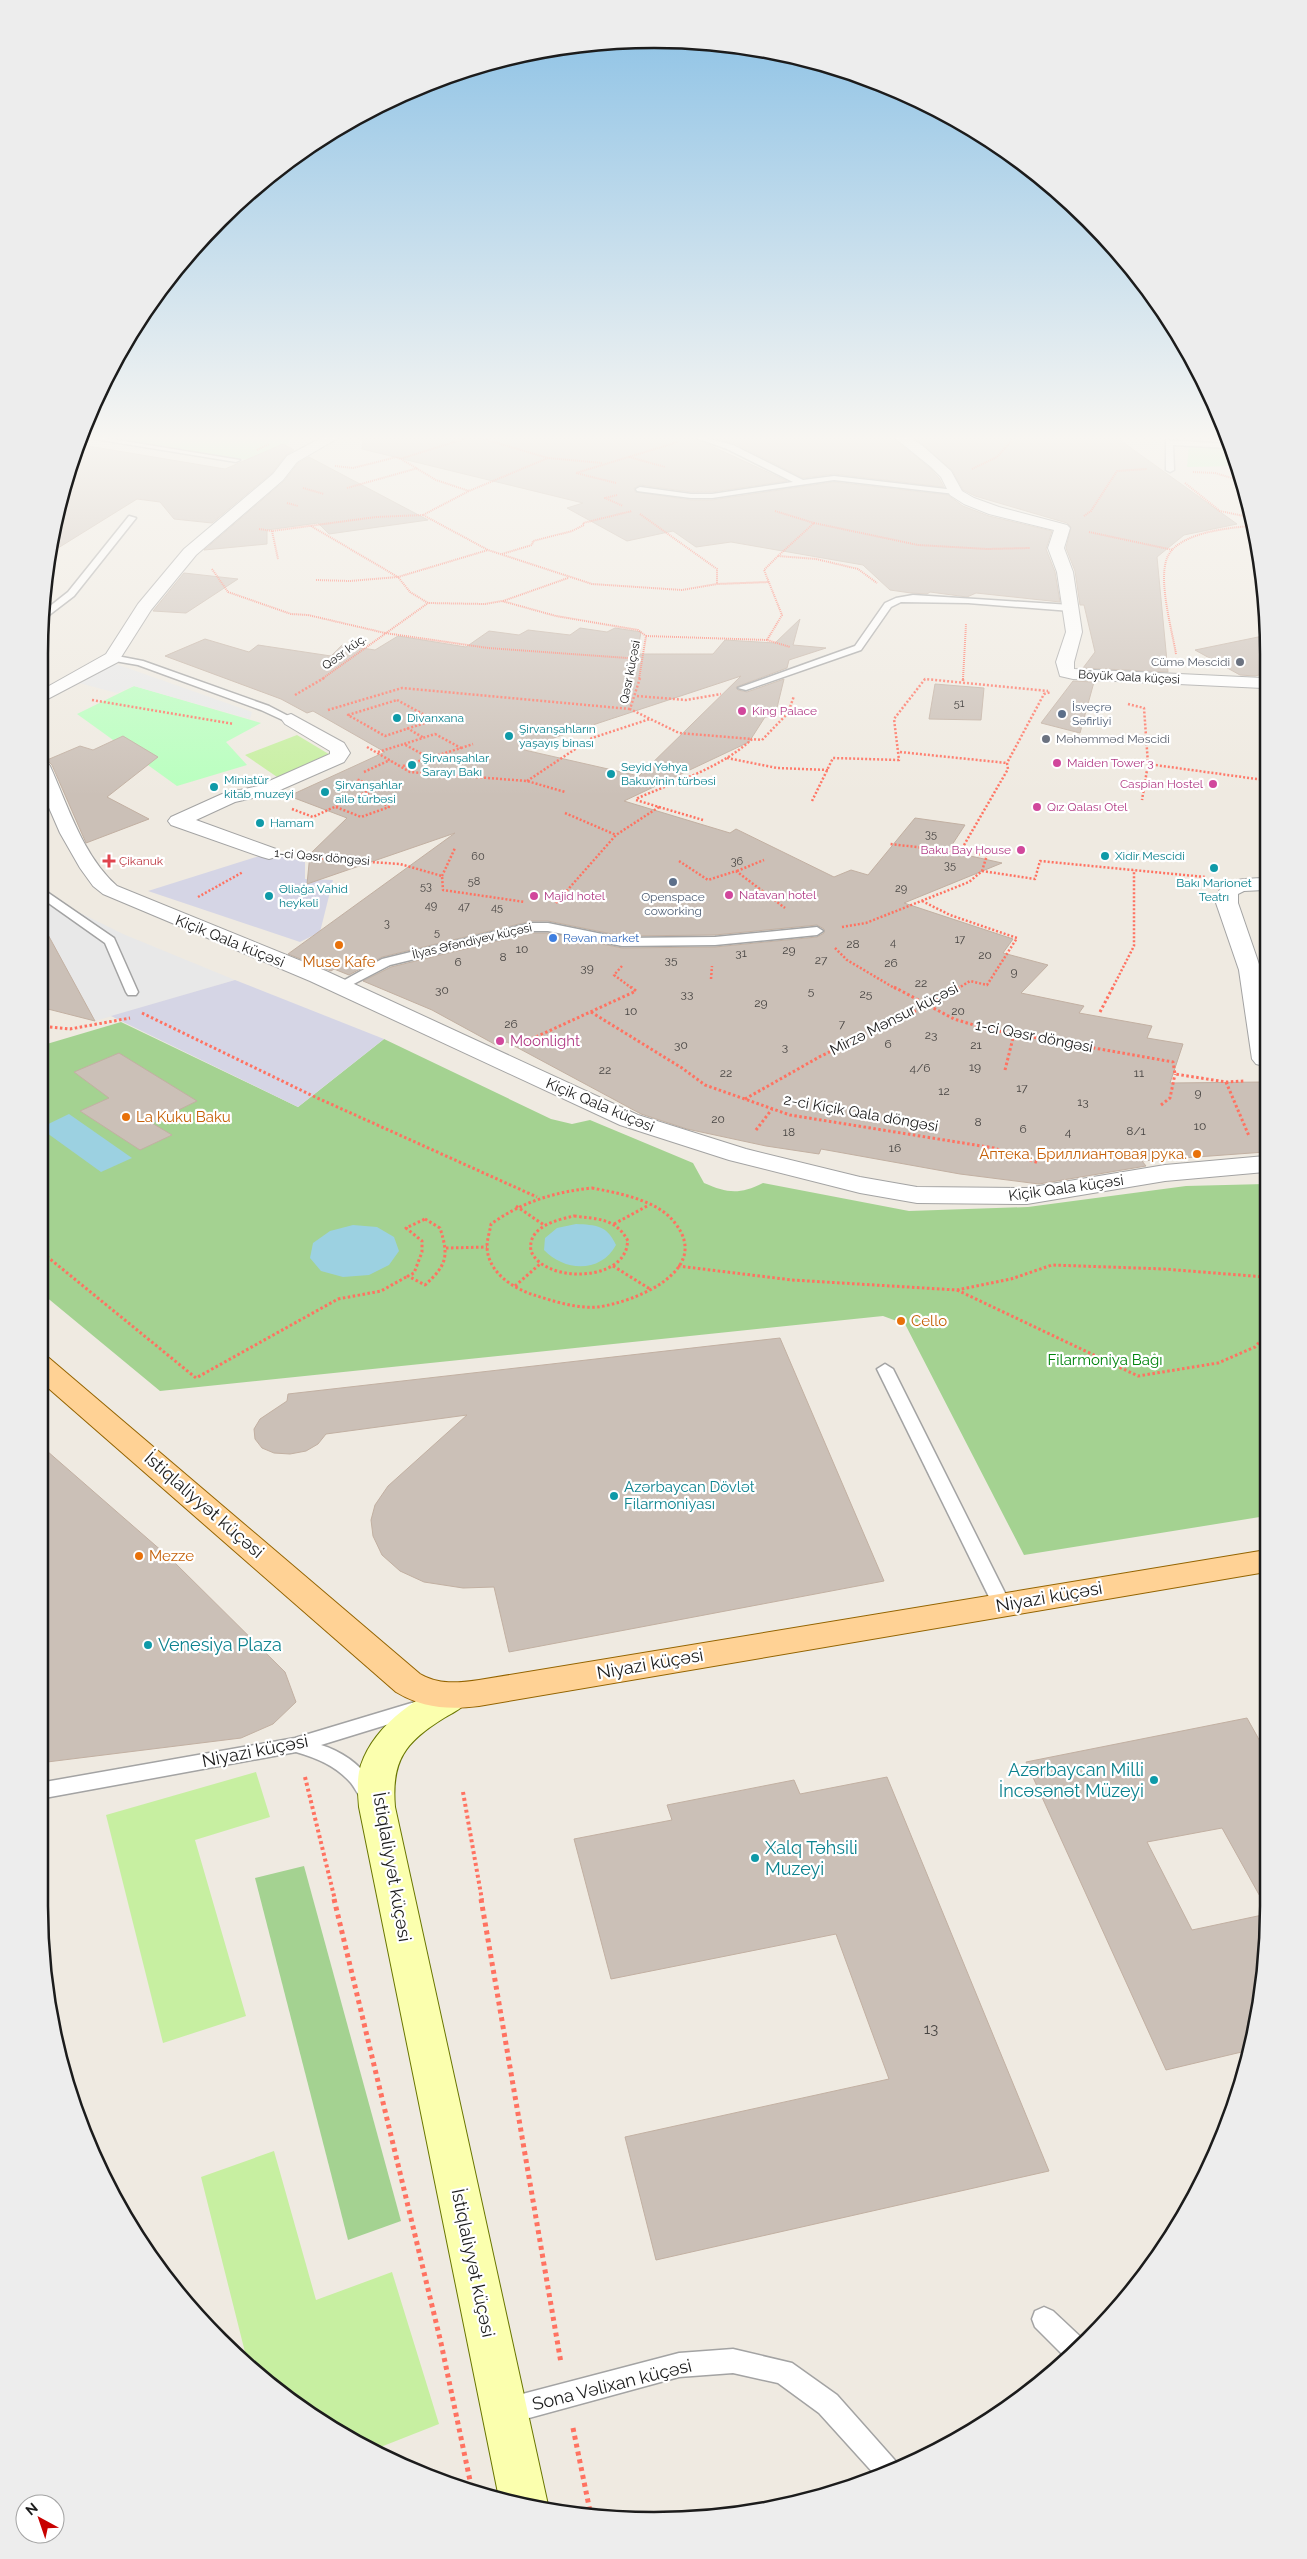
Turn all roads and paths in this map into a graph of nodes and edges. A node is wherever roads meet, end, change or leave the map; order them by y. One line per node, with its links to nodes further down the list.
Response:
1 (102, 557): 22 (lane)
2 (186, 557): 26 (street)
3 (199, 557): 23 (path)
4 (364, 557): 12 (path)
5 (464, 557): 12 (path)
6 (512, 557): 13 (path)
7 (701, 557): 16 (path)
8 (777, 557): 15 (path)
9 (796, 557): 17 (path)
10 (1060, 557): 21 (street, Böyük Qala küçəsi)
11 (1168, 557): 30 (path)
12 (398, 578): 14 (path); 20 (path)
13 (569, 578): 16 (path); 19 (path)
14 (316, 580)
15 (769, 582): 16 (path); 25 (path)
16 (717, 584)
17 (899, 600): 18 (lane); 28 (lane)
18 (968, 600): 21 (lane); 31 (path)
19 (502, 601): 20 (path, Qəsr küçəsi); 24 (path, Qəsr küçəsi)
20 (428, 603): 23 (path, Qəsr küç.)
21 (1071, 608): 30 (street, Böyük Qala küçəsi)
22 (49, 612)
23 (386, 633): 27 (path); 38 (path, Qəsr küç.)
24 (646, 636): 25 (path); 27 (path, Qəsr küçəsi)
25 (767, 640): 28 (path)
26 (112, 658): 34 (street); 38 (lane, 1-ci Qəsr döngəsi)
27 (641, 659): 36 (path, Qəsr küçəsi)
28 (818, 662): 29 (lane)
29 (780, 675): 33 (lane); 44 (path)
30 (1180, 679): 32 (street, Böyük Qala küçəsi)
31 (962, 681): 50 (path); 54 (path)
32 (1260, 683)
33 (743, 688): 36 (path)
34 (48, 693)
35 (48, 695): 40 (path)
36 (637, 696): 39 (path, Qəsr küçəsi)
37 (1124, 704): 55 (path)
38 (265, 708): 40 (lane, 1-ci Qəsr döngəsi)
39 (630, 709): 40 (path); 41 (path, Qəsr küçəsi)
40 (291, 720): 74 (street, 1-ci Qəsr döngəsi)
41 (650, 720): 44 (path, Qəsr küçəsi); 59 (path)
42 (407, 728): 42 (path); 43 (path)
43 (424, 738): 46 (path); 48 (path)
44 (752, 739): 52 (path)
45 (363, 744): 49 (path)
46 (404, 744): 49 (path); 51 (path)
47 (473, 744): 48 (path)
48 (461, 748): 51 (path)
49 (377, 752): 53 (path)
50 (900, 752): 54 (path); 57 (path)
51 (429, 758): 56 (path)
52 (726, 758): 57 (path); 67 (path)
53 (390, 759): 56 (path); 62 (path)
54 (1007, 763): 73 (path)
55 (1148, 764): 58 (path); 63 (path)
56 (402, 767): 59 (path)
57 (828, 770): 64 (path)
58 (1260, 779)
59 (527, 781): 61 (path)
60 (48, 782): 86 (street, Kiçik Qala küçəsi)
61 (565, 792)
62 (365, 793): 66 (path); 66 (path)
63 (1142, 800)
64 (812, 801)
65 (288, 807): 66 (path)
66 (336, 807)
67 (659, 807): 69 (path); 70 (path, İlyas Əfəndiyev küçəsi)
68 (565, 813): 70 (path)
69 (703, 820)
70 (616, 835): 85 (path, İlyas Əfəndiyev küçəsi)
71 (890, 844): 73 (path)
72 (455, 848): 80 (path)
73 (960, 852): 79 (path)
74 (269, 853): 80 (path, 1-ci Qəsr döngəsi); 86 (path)
75 (764, 860): 78 (path)
76 (679, 861): 78 (path)
77 (1134, 870): 79 (path); 82 (path); 94 (path)
78 (736, 871): 88 (path, 1-ci Qəsr döngəsi)
79 (982, 871): 84 (path)
80 (442, 876): 85 (path)
81 (1260, 884): 82 (street)
82 (1234, 887): 98 (street)
83 (48, 897): 91 (lane)
84 (922, 901): 88 (path); 92 (path, Mirzə Mənsur küçəsi)
85 (554, 906): 87 (path, İlyas Əfəndiyev küçəsi)
86 (165, 914): 90 (street, Kiçik Qala küçəsi)
87 (548, 926): 89 (lane); 90 (lane, İlyas Əfəndiyev küçəsi)
88 (817, 932): 89 (lane); 92 (path, 1-ci Qəsr döngəsi)
89 (642, 942): 93 (path)
90 (340, 986): 99 (street, Kiçik Qala küçəsi)
91 (132, 992): 95 (path)
92 (926, 1006): 97 (path, 1-ci Qəsr döngəsi); 104 (path, Mirzə Mənsur küçəsi)
93 (591, 1012): 99 (path); 104 (path, 2-ci Kiçik Qala döngəsi)
94 (1100, 1012)
95 (143, 1015): 96 (path); 109 (path)
96 (48, 1027)
97 (1014, 1034): 100 (path); 101 (path, 1-ci Qəsr döngəsi)
98 (1260, 1034)
99 (492, 1057): 108 (street, Kiçik Qala küçəsi)
100 (1005, 1070)
101 (1175, 1074): 103 (path); 105 (path)
102 (1246, 1081): 103 (path)
103 (1226, 1082): 106 (path)
104 (744, 1099): 108 (path, 2-ci Kiçik Qala döngəsi)
105 (1161, 1105)
106 (1260, 1158)
107 (1260, 1165): 108 (street, Kiçik Qala küçəsi)
108 (1082, 1187)
109 (537, 1197): 110 (path); 111 (path)
110 (649, 1205): 112 (path); 119 (path)
111 (516, 1206): 113 (path); 114 (path)
112 (614, 1224): 113 (path); 118 (path)
113 (544, 1225): 117 (path)
114 (486, 1247): 115 (path); 122 (path)
115 (446, 1248): 120 (path); 120 (path)
116 (48, 1257): 120 (path)
117 (540, 1264): 118 (path); 122 (path)
118 (612, 1266): 123 (path)
119 (678, 1266): 123 (path); 124 (path)
120 (408, 1276)
121 (1260, 1277): 124 (path)
122 (515, 1286): 123 (path)
123 (650, 1289)
124 (957, 1290): 125 (path)
125 (1260, 1341)
126 (885, 1369): 129 (lane)
127 (48, 1372): 130 (main road, İstiqlaliyyət küçəsi)
128 (1260, 1562): 129 (main road, Niyazi küçəsi)
129 (1002, 1605): 130 (main road, Niyazi küçəsi)
130 (453, 1697): 131 (lane, Niyazi küçəsi); 135 (main road, İstiqlaliyyət küçəsi)
131 (295, 1745): 133 (lane, Niyazi küçəsi); 135 (lane)
132 (304, 1771): 141 (path)
133 (48, 1789)
134 (463, 1792): 138 (path)
135 (377, 1807): 139 (main road, İstiqlaliyyət küçəsi)
136 (1044, 2319): 137 (lane)
137 (1071, 2345)
138 (566, 2395): 139 (lane, Sona Vəlixan küçəsi); 140 (lane, Sona Vəlixan küçəsi); 143 (path)
139 (504, 2411): 142 (main road, İstiqlaliyyət küçəsi)
140 (884, 2465)
141 (470, 2483)
142 (522, 2497)
143 (589, 2508)

